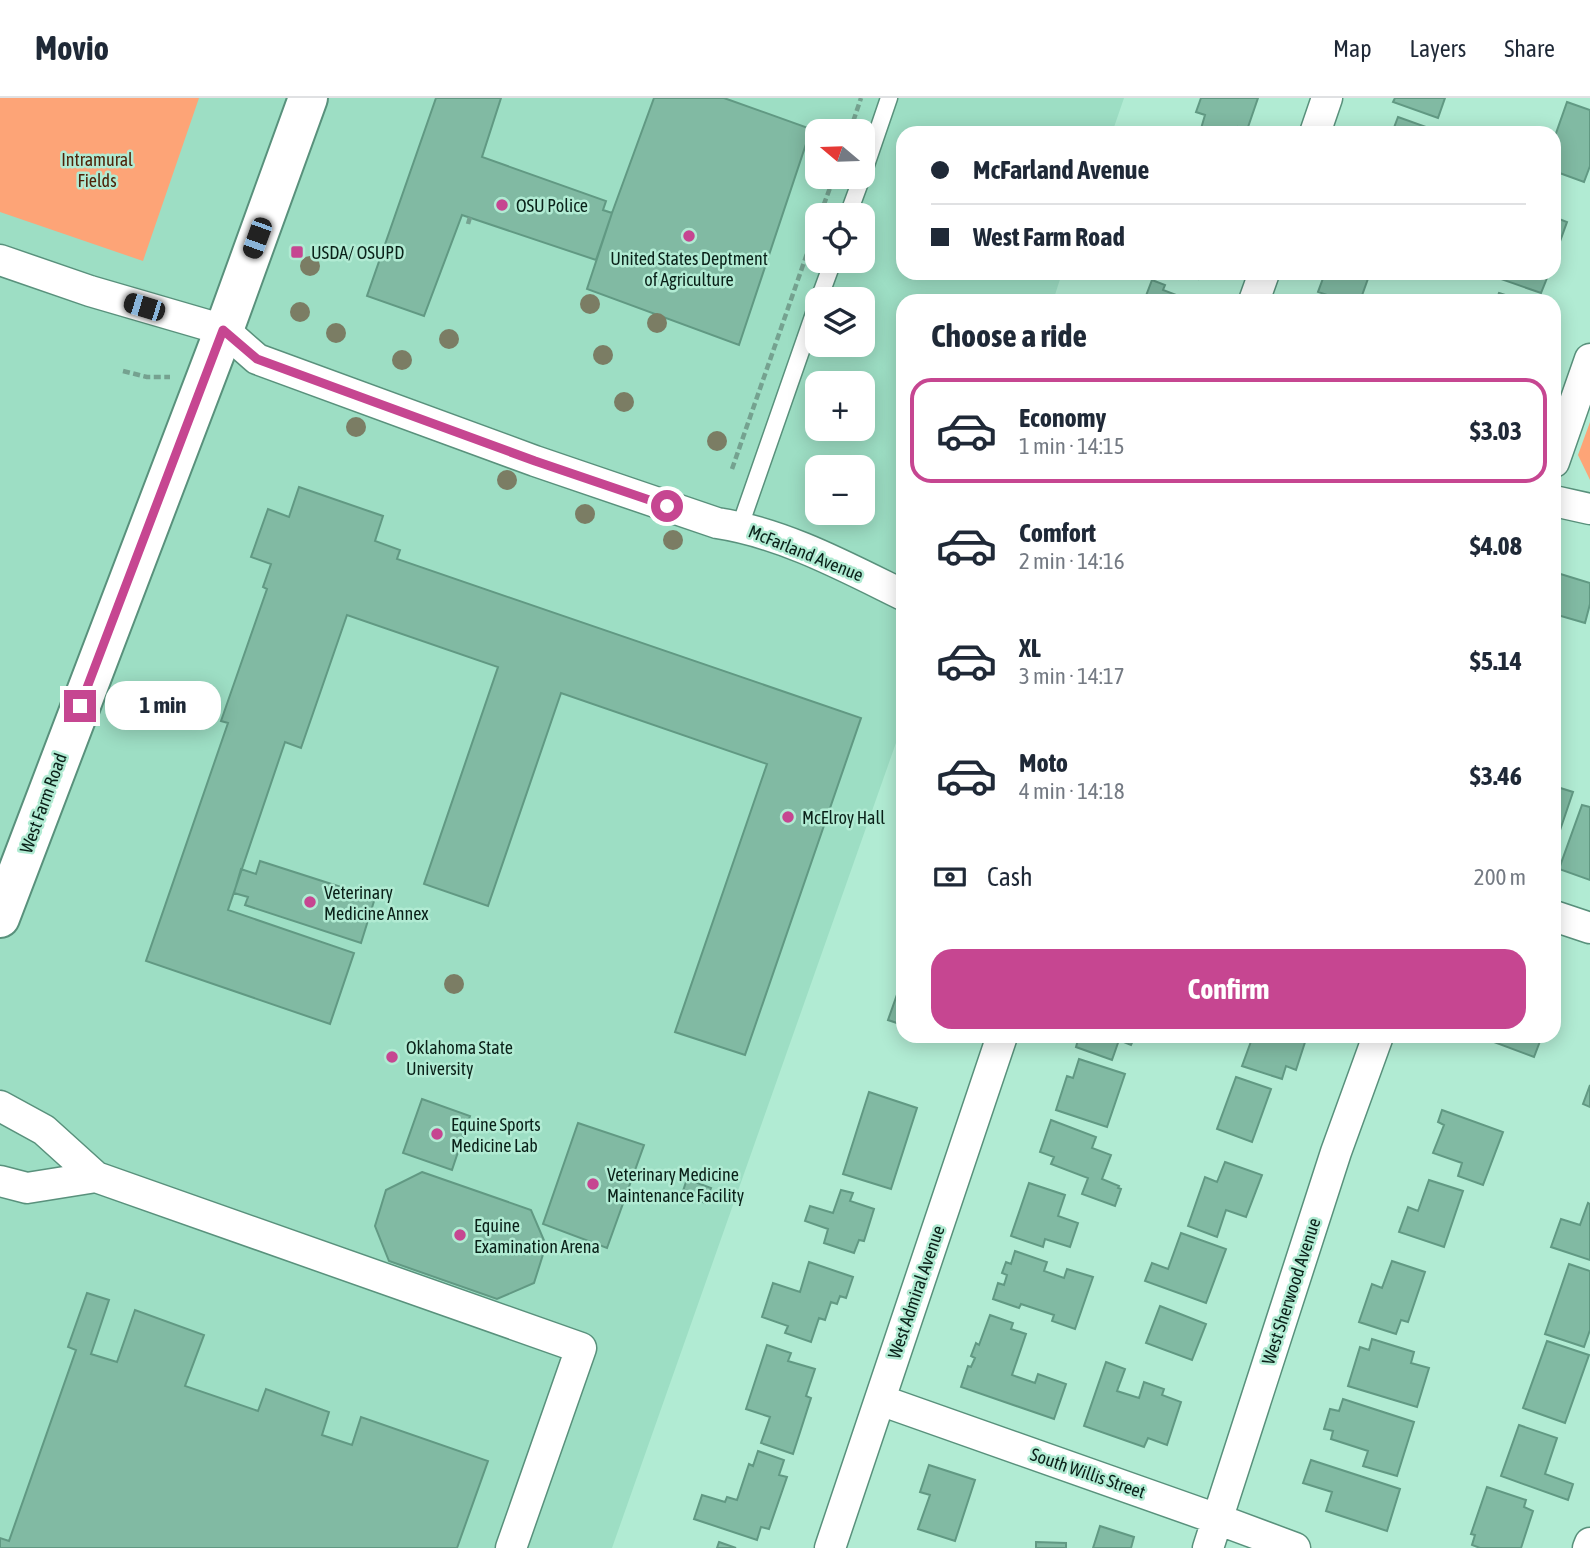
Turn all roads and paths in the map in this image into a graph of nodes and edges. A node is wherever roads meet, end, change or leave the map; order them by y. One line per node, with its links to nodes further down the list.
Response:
1 (308, 98): 12 (street, West Farm Road)
2 (861, 98): 5 (path)
3 (889, 98): 7 (lane)
4 (1327, 98): 6 (street)
5 (854, 119)
6 (1317, 126)
7 (875, 138)
8 (470, 217): 9 (path)
9 (468, 225)
10 (805, 259): 18 (path)
11 (0, 260): 12 (street, McFarland Avenue)
12 (223, 330): 21 (street, McFarland Avenue); 23 (street, West Farm Road)
13 (805, 339): 21 (lane)
14 (1590, 359): 17 (street)
15 (123, 372): 16 (path)
16 (179, 377)
17 (1561, 442)
18 (732, 469)
19 (1561, 503): 20 (street)
20 (1590, 509)
21 (740, 526): 22 (street, McFarland Avenue)
22 (896, 592)
23 (0, 918)
24 (1561, 918): 25 (street)
25 (1590, 928)
26 (1000, 1043): 31 (street, West Admiral Avenue)
27 (1375, 1043): 32 (street, West Sherwood Avenue)
28 (0, 1106): 29 (street)
29 (96, 1177): 30 (street); 33 (street)
30 (0, 1181)
31 (880, 1400): 32 (street, South Willis Street); 34 (street, West Admiral Avenue)
32 (1217, 1518): 35 (street, West Sherwood Avenue); 36 (street, South Willis Street)
33 (511, 1548)
34 (830, 1548)
35 (1208, 1548)
36 (1295, 1548)

